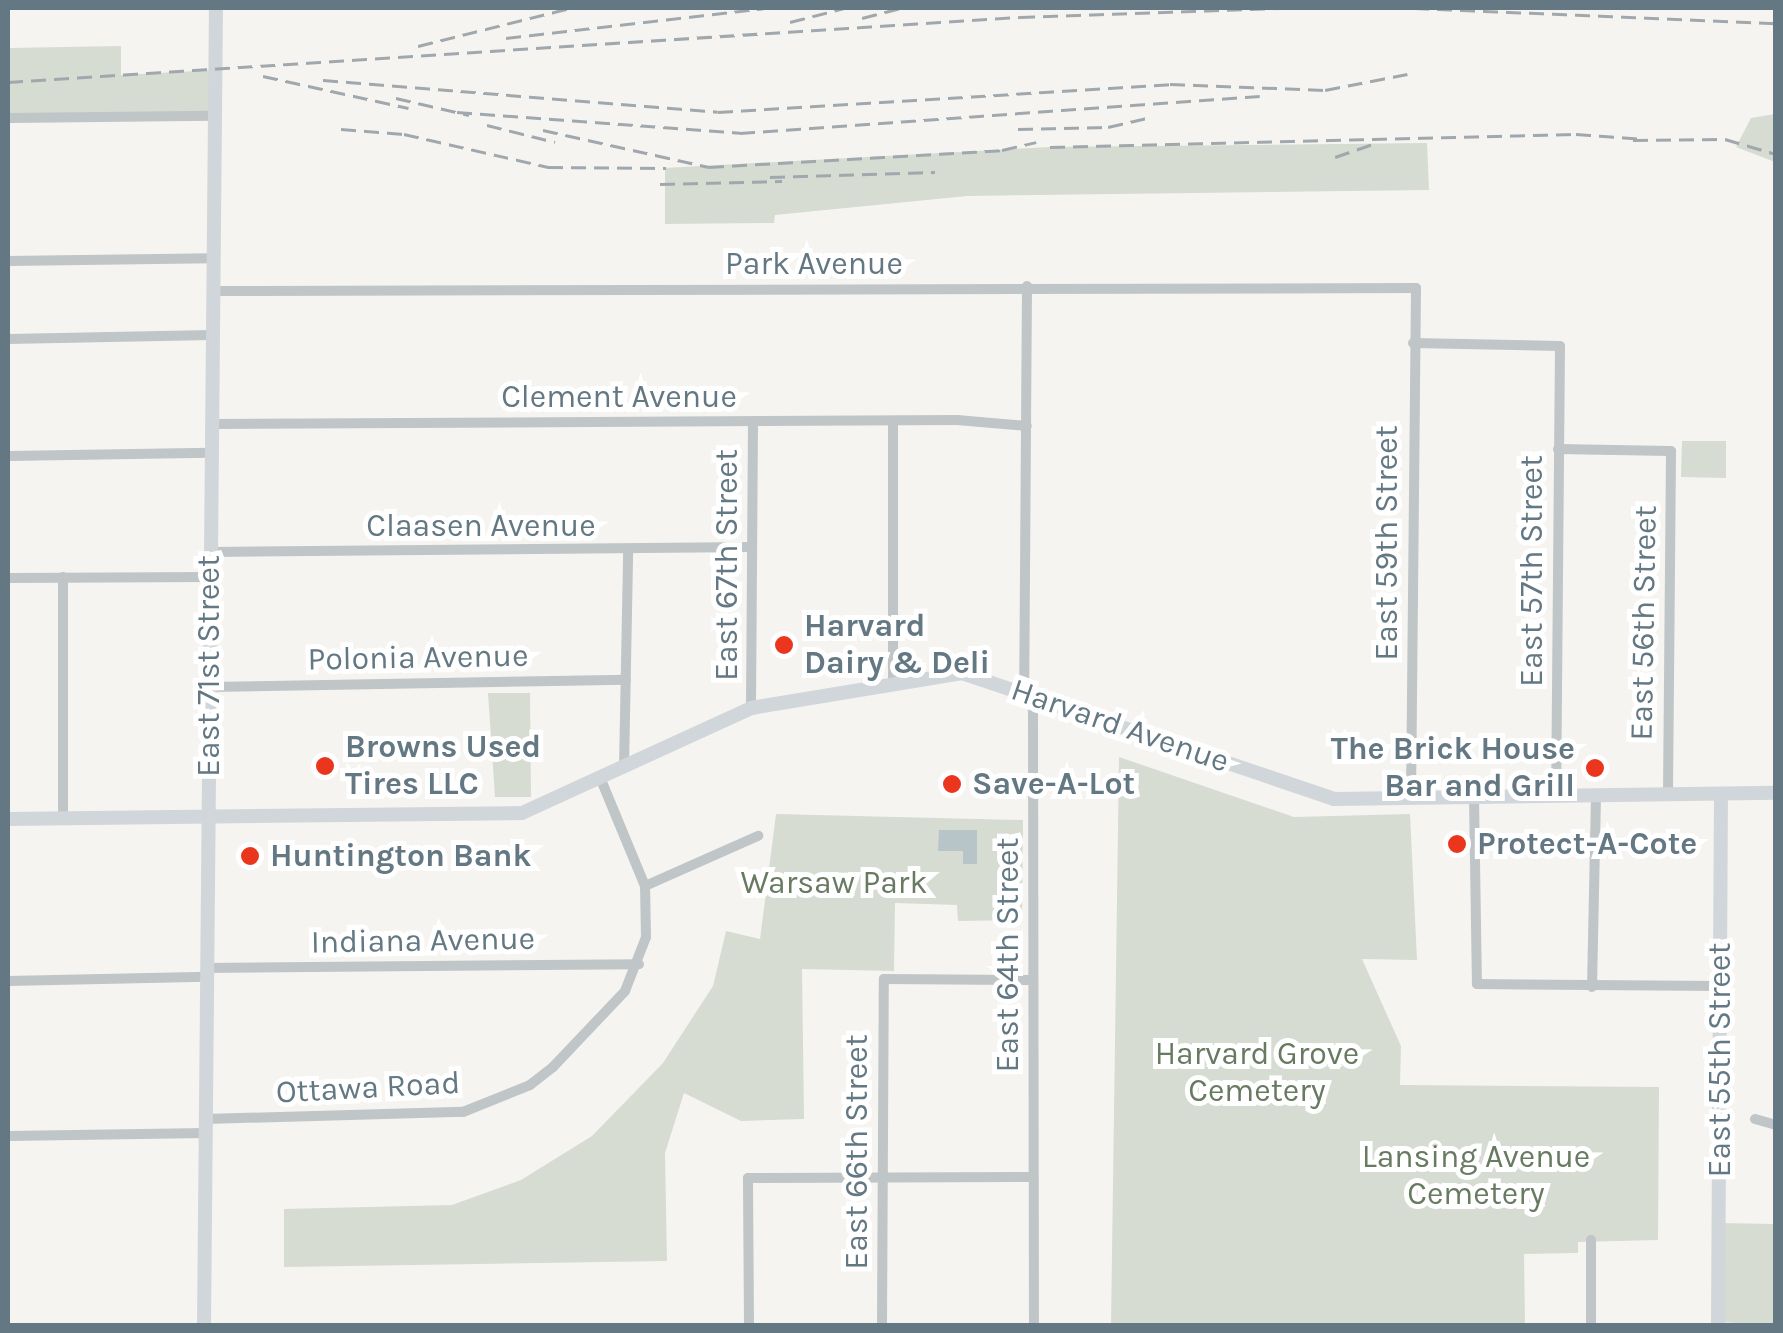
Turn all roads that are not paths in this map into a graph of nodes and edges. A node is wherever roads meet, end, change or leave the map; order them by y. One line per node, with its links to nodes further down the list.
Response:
1 (216, 8): 2 (main road, East 71st Street)
2 (215, 116): 3 (street); 4 (main road, East 71st Street)
3 (8, 118)
4 (212, 258): 5 (street); 8 (main road, East 71st Street)
5 (8, 261)
6 (1027, 286): 7 (street, Park Avenue); 8 (street, Park Avenue); 15 (street, East 64th Street)
7 (1416, 288): 11 (street, East 59th Street)
8 (213, 292): 9 (main road, East 71st Street)
9 (212, 335): 10 (street); 14 (main road, East 71st Street)
10 (8, 339)
11 (1414, 343): 16 (street, East 57th Street); 38 (street, East 59th Street)
12 (753, 421): 13 (street, Clement Avenue); 14 (street, Clement Avenue); 19 (street, East 67th Street)
13 (893, 421): 15 (street, Clement Avenue); 26 (street)
14 (211, 424): 17 (main road, East 71st Street)
15 (1027, 426): 28 (street, East 64th Street)
16 (1558, 449): 34 (street, East 56th Street); 35 (street, East 57th Street)
17 (210, 453): 18 (street); 21 (main road, East 71st Street)
18 (8, 456)
19 (752, 547): 20 (street, Claasen Avenue); 29 (street, East 67th Street)
20 (628, 550): 21 (street, Claasen Avenue); 25 (street)
21 (210, 552): 23 (main road, East 71st Street)
22 (63, 577): 23 (street); 24 (street); 41 (street)
23 (210, 577): 27 (main road, East 71st Street)
24 (8, 578)
25 (626, 680): 27 (street, Polonia Avenue); 30 (street)
26 (894, 682): 28 (main road, Harvard Avenue); 29 (main road, Harvard Avenue)
27 (210, 687): 39 (main road, East 71st Street)
28 (1028, 694): 38 (main road, Harvard Avenue); 46 (street, East 64th Street)
29 (752, 708): 30 (main road, Harvard Avenue)
30 (624, 769): 31 (main road, Harvard Avenue)
31 (601, 780): 39 (main road, Harvard Avenue); 43 (street, Ottawa Road)
32 (1776, 793): 33 (main road, Harvard Avenue)
33 (1721, 794): 34 (main road, Harvard Avenue); 48 (main road, East 55th Street)
34 (1668, 795): 36 (main road, Harvard Avenue)
35 (1556, 796): 36 (main road, Harvard Avenue); 37 (main road, Harvard Avenue)
36 (1596, 796): 49 (street)
37 (1474, 797): 38 (main road, Harvard Avenue); 49 (street)
38 (1410, 798)
39 (208, 817): 41 (main road, Harvard Avenue); 45 (main road, East 71st Street)
40 (8, 819): 41 (main road, Harvard Avenue)
41 (64, 819)
42 (758, 836): 43 (street)
43 (645, 886): 44 (street, Ottawa Road)
44 (639, 964): 45 (street, Indiana Avenue); 52 (street, Ottawa Road)
45 (207, 972): 47 (street, Indiana Avenue); 52 (main road, East 71st Street)
46 (1033, 980): 54 (street, East 66th Street); 55 (street, East 64th Street)
47 (8, 981)
48 (1720, 986): 49 (street); 62 (main road, East 55th Street)
49 (1592, 987)
50 (1755, 1119): 51 (street)
51 (1776, 1125)
52 (206, 1126): 53 (street, Ottawa Road); 57 (main road, East 71st Street)
53 (8, 1136)
54 (883, 1176): 55 (street); 58 (street); 59 (street, East 66th Street)
55 (1032, 1178): 60 (street, East 64th Street)
56 (1592, 1240): 61 (street)
57 (204, 1326)
58 (749, 1326)
59 (882, 1326)
60 (1034, 1326)
61 (1591, 1326)
62 (1718, 1326)

